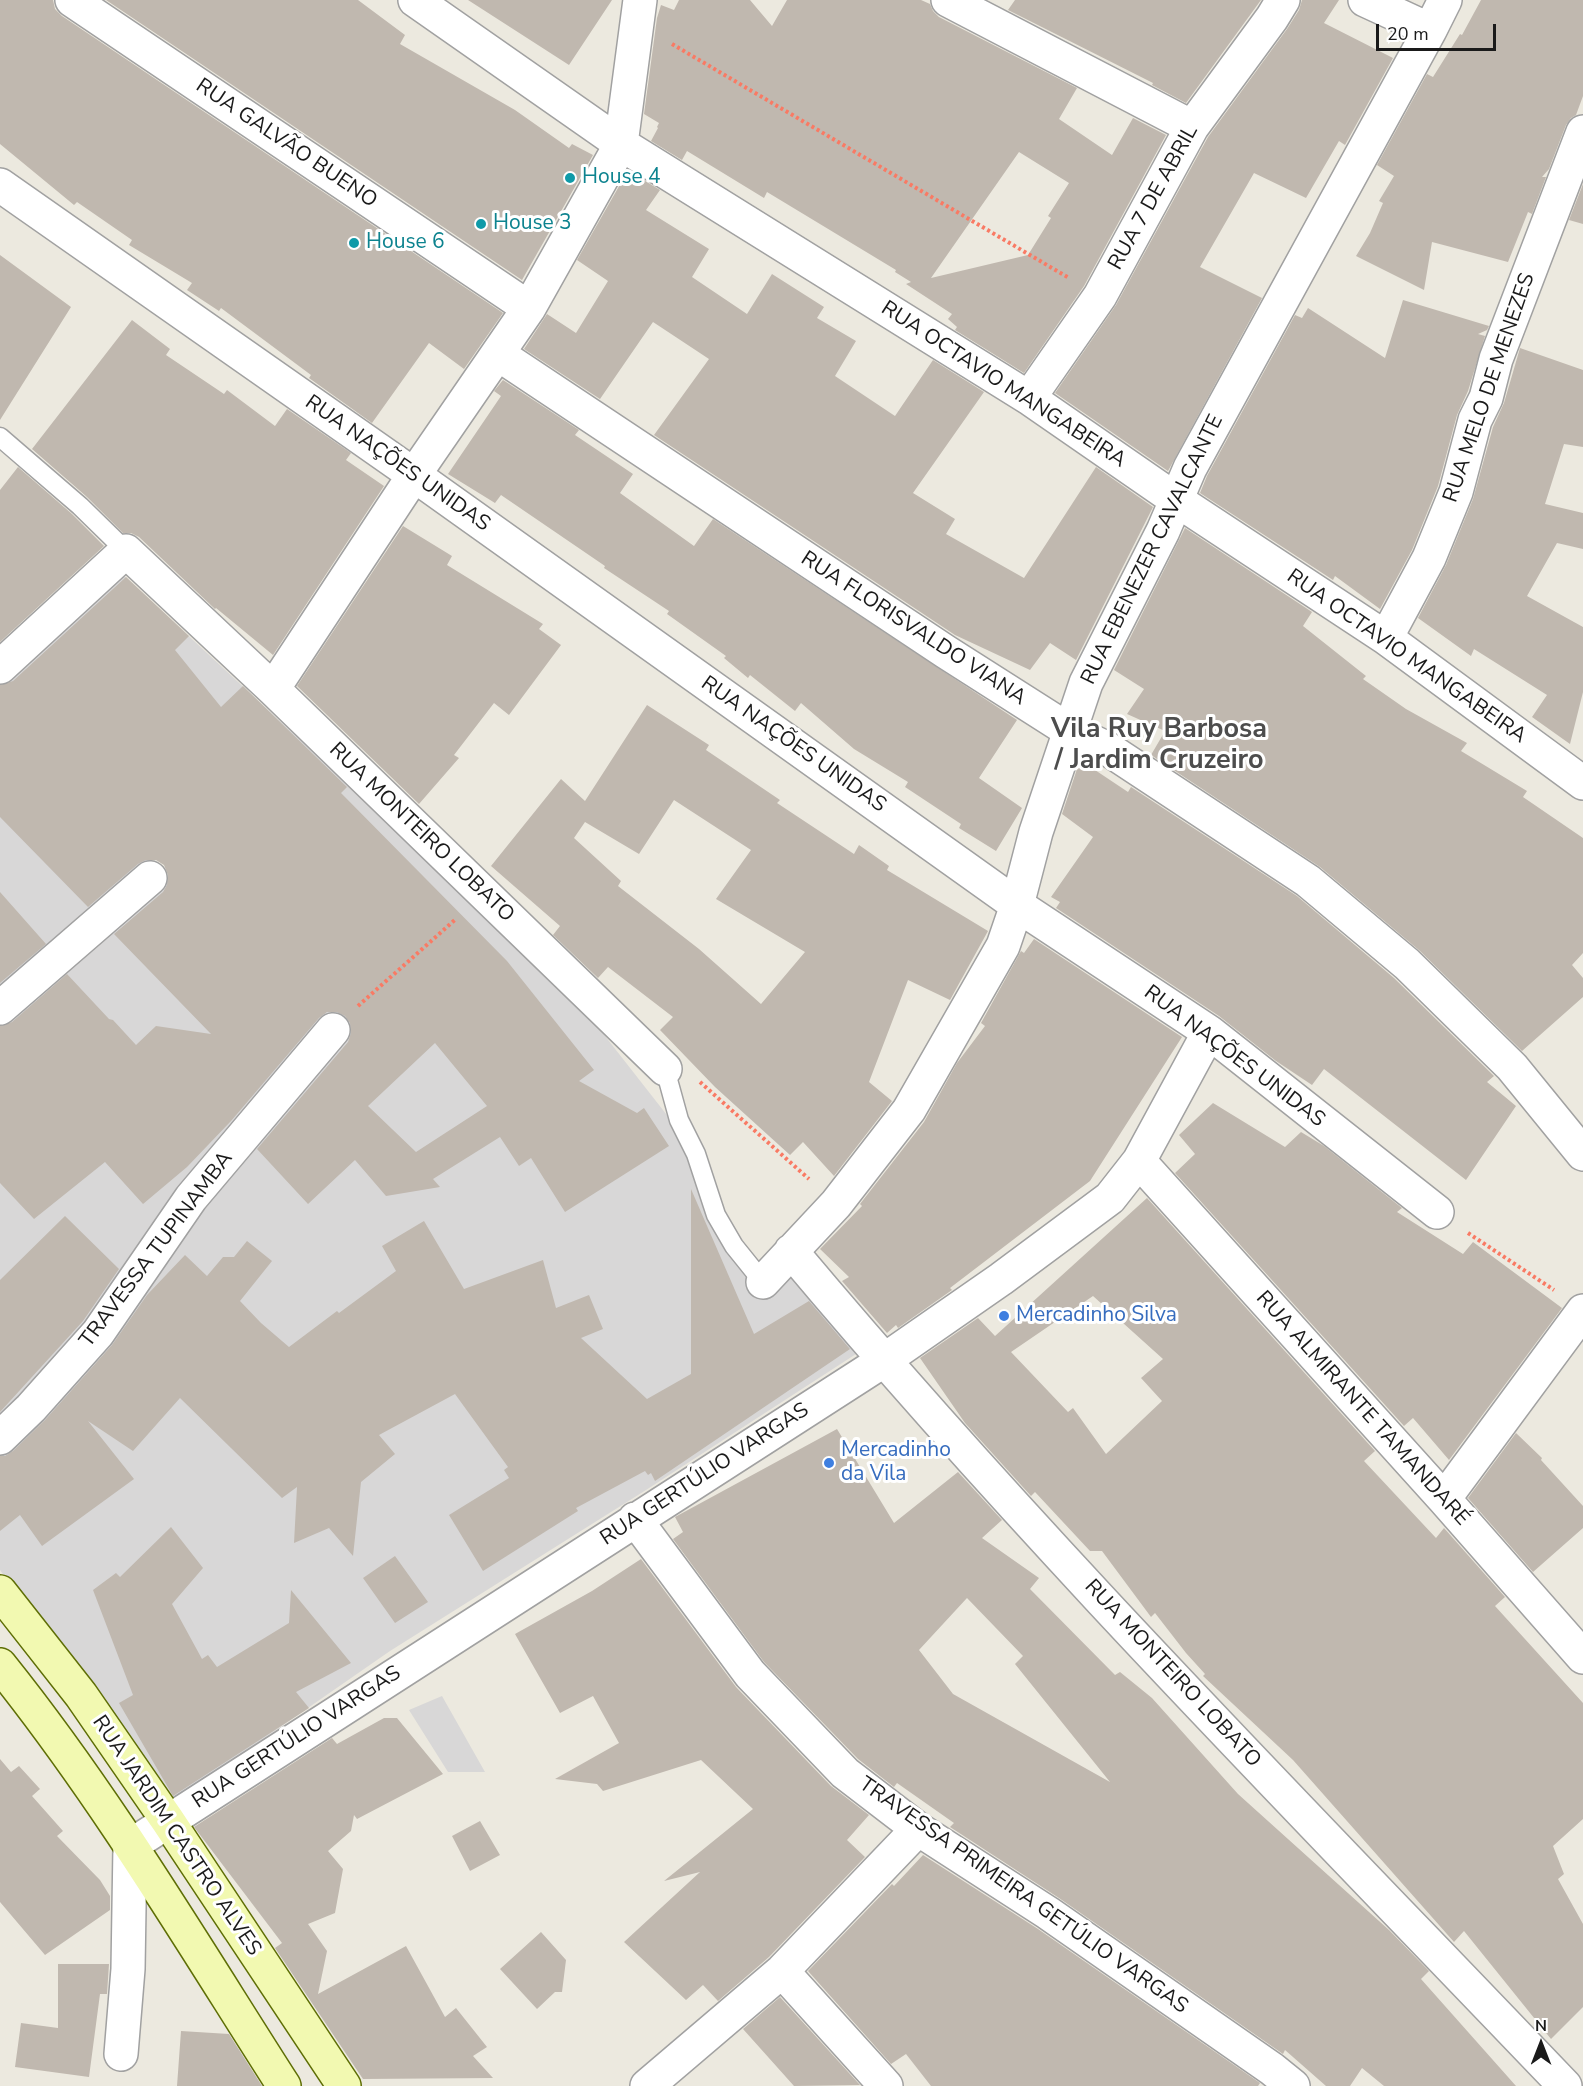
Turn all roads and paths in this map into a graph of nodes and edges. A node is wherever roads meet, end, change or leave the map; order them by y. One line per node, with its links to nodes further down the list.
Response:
1 (72, 0): 14 (street, RUA GALVÃO BUENO)
2 (415, 0): 11 (street, RUA OCTAVIO MANGABEIRA)
3 (948, 0): 9 (street)
4 (1283, 0): 9 (street, RUA 7 DE ABRIL)
5 (1365, 0): 8 (street)
6 (1445, 0): 8 (street, RUA EBENEZER CAVALCANTE)
7 (638, 13): 11 (street); 13 (path)
8 (1430, 30): 19 (street, RUA EBENEZER CAVALCANTE)
9 (1192, 127): 13 (street, RUA 7 DE ABRIL)
10 (1583, 132): 21 (street, RUA MELO DE MENEZES)
11 (621, 144): 14 (street); 16 (street, RUA OCTAVIO MANGABEIRA)
12 (0, 185): 18 (street, RUA NAÇÕES UNIDAS)
13 (1100, 296): 16 (street, RUA 7 DE ABRIL)
14 (529, 308): 15 (street)
15 (498, 354): 18 (street); 24 (street, RUA FLORISVALDO VIANA)
16 (1029, 398): 19 (street, RUA OCTAVIO MANGABEIRA)
17 (0, 437): 20 (lane, RUA MONTEIRO LOBATO)
18 (414, 475): 23 (street); 28 (street, RUA NAÇÕES UNIDAS)
19 (1175, 499): 21 (street, RUA OCTAVIO MANGABEIRA); 24 (street, RUA EBENEZER CAVALCANTE)
20 (126, 550): 22 (street); 23 (street, RUA MONTEIRO LOBATO)
21 (1386, 638): 25 (street, RUA OCTAVIO MANGABEIRA)
22 (0, 667)
23 (273, 689): 27 (street, RUA MONTEIRO LOBATO)
24 (1070, 731): 28 (street, RUA EBENEZER CAVALCANTE); 33 (street, RUA FLORISVALDO VIANA)
25 (1583, 783)
26 (150, 878): 29 (street)
27 (483, 894): 30 (path); 32 (street, RUA MONTEIRO LOBATO)
28 (1017, 905): 31 (street, RUA NAÇÕES UNIDAS); 35 (street, RUA EBENEZER CAVALCANTE)
29 (0, 1008)
30 (333, 1030): 41 (street, TRAVESSA TUPINAMBA)
31 (1209, 1032): 34 (street, RUA GERTÚLIO VARGAS); 36 (street, RUA NAÇÕES UNIDAS)
32 (664, 1069): 35 (path); 38 (lane, RUA MONTEIRO LOBATO)
33 (1583, 1154)
34 (1139, 1161): 40 (street, RUA GERTÚLIO VARGAS); 42 (street, RUA ALMIRANTE TAMANDARÉ)
35 (836, 1204): 37 (street, RUA EBENEZER CAVALCANTE)
36 (1437, 1212): 39 (path)
37 (791, 1251): 38 (street, RUA EBENEZER CAVALCANTE); 40 (street, RUA MONTEIRO LOBATO)
38 (763, 1282)
39 (1573, 1304): 42 (street)
40 (883, 1361): 43 (street, RUA GERTÚLIO VARGAS); 57 (street, RUA MONTEIRO LOBATO)
41 (0, 1438)
42 (1444, 1499): 45 (street, RUA ALMIRANTE TAMANDARÉ)
43 (635, 1520): 47 (street, RUA GERTÚLIO VARGAS); 48 (street, TRAVESSA PRIMEIRA GETÚLIO VARGAS)
44 (0, 1592): 47 (street, RUA JARDIM CASTRO ALVES)
45 (1583, 1657)
46 (0, 1665): 49 (street, RUA JARDIM CASTRO ALVES)
47 (168, 1821): 49 (street, RUA GERTÚLIO VARGAS); 53 (street, RUA JARDIM CASTRO ALVES)
48 (918, 1828): 50 (street); 56 (street, TRAVESSA PRIMEIRA GETÚLIO VARGAS)
49 (130, 1846): 51 (street); 52 (street, RUA JARDIM CASTRO ALVES)
50 (782, 1971): 54 (street); 55 (street)
51 (121, 2054)
52 (284, 2086)
53 (344, 2086)
54 (647, 2086)
55 (886, 2086)
56 (1293, 2086)
57 (1565, 2086)

